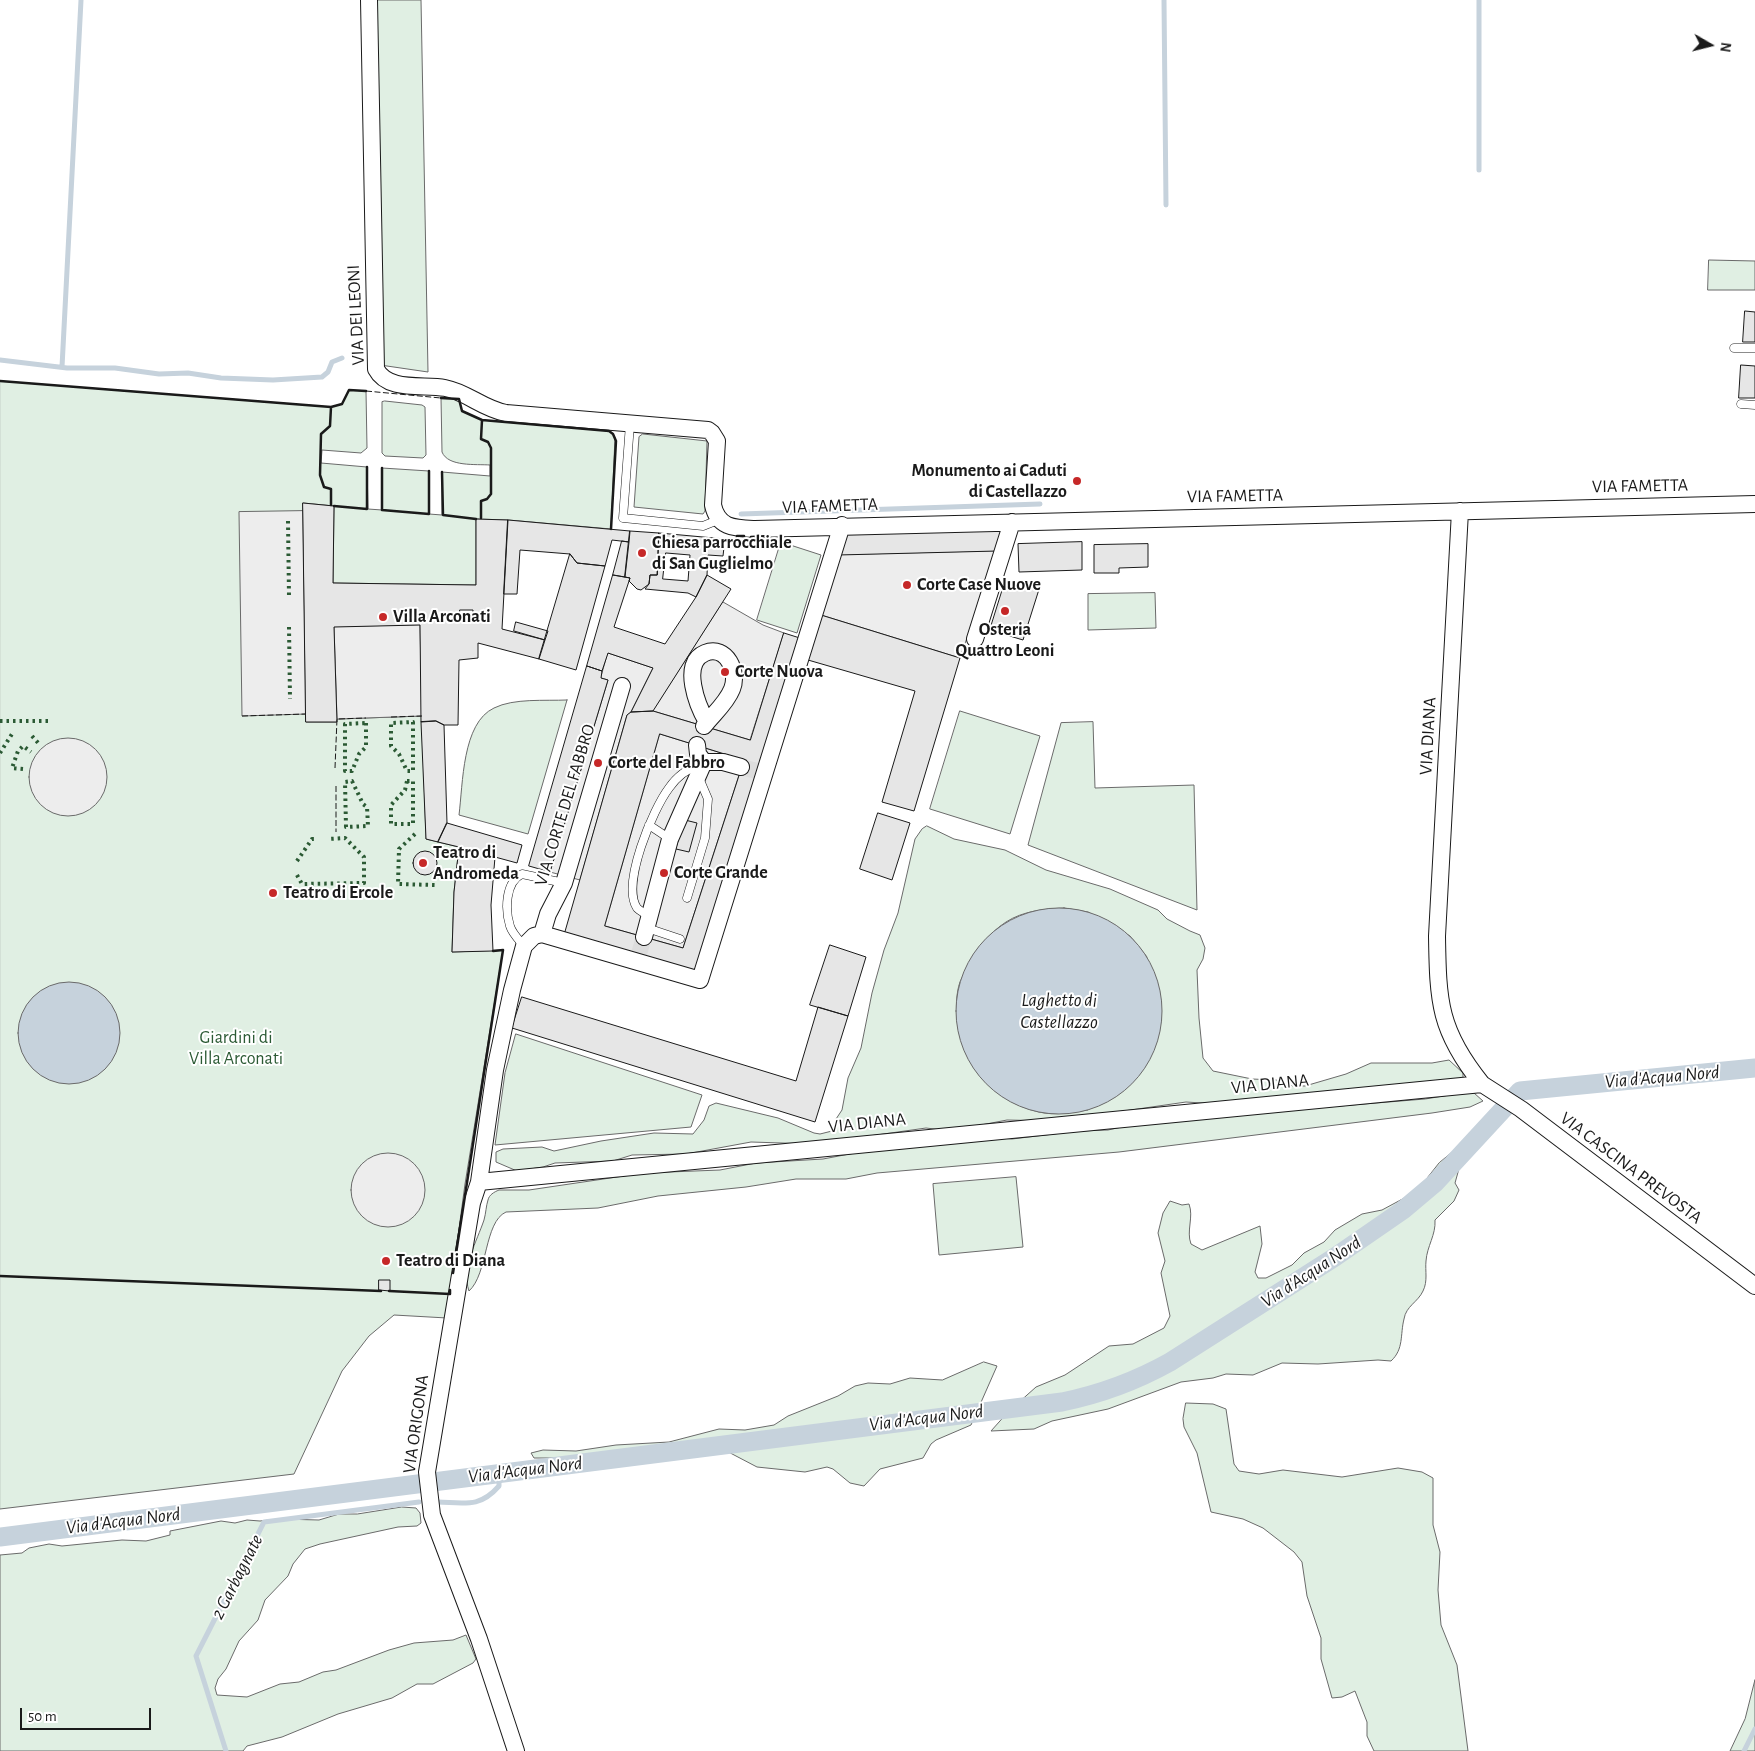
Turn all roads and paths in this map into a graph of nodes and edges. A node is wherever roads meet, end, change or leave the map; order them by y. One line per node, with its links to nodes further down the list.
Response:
1 (369, 0): 6 (street, VIA DEI LEONI)
2 (1734, 348): 3 (lane)
3 (1755, 348)
4 (1740, 404): 5 (lane)
5 (1755, 405)
6 (630, 424): 9 (street, VIA DEI LEONI); 9 (lane)
7 (1755, 504): 8 (street, VIA FAMETTA)
8 (1460, 510): 10 (street, VIA FAMETTA); 25 (street, VIA DIANA)
9 (718, 520): 11 (street, VIA FAMETTA)
10 (1012, 522): 11 (street, VIA FAMETTA); 12 (street)
11 (842, 525): 22 (street)
12 (975, 639)
13 (622, 686): 19 (street, VIA CORTE DEL FABBRO)
14 (697, 745): 16 (street)
15 (741, 768): 16 (street)
16 (701, 769): 17 (lane); 18 (street); 20 (lane)
17 (649, 825): 18 (lane); 21 (lane)
18 (670, 839): 21 (street)
19 (564, 883): 22 (street, VIA CORTE DEL FABBRO); 24 (lane)
20 (687, 898)
21 (647, 928): 23 (lane)
22 (542, 934): 24 (street)
23 (680, 938)
24 (524, 946): 26 (street, VIA ORIGONA)
25 (1482, 1084): 26 (street, VIA DIANA); 27 (street, VIA CASCINA PREVOSTA)
26 (479, 1182): 28 (street, VIA ORIGONA)
27 (1755, 1286)
28 (516, 1751)

